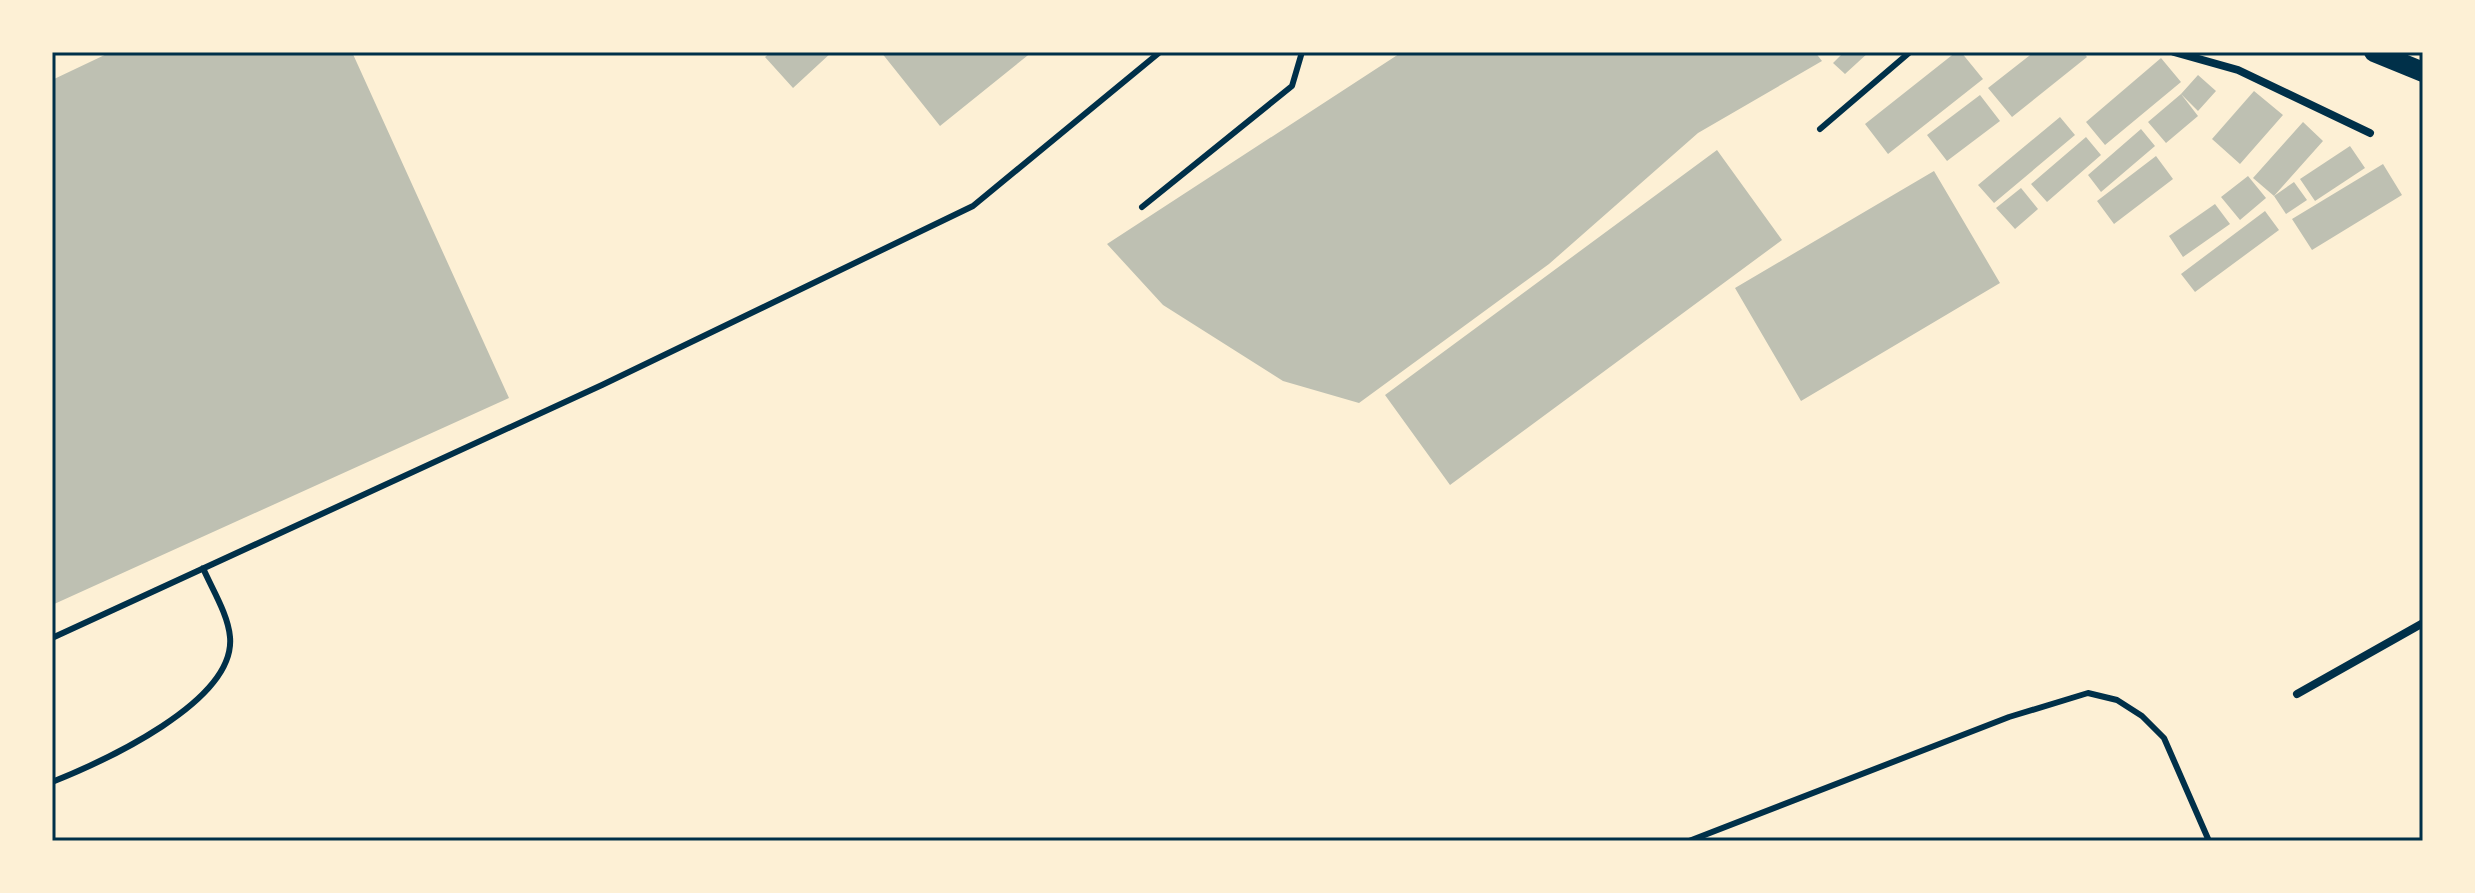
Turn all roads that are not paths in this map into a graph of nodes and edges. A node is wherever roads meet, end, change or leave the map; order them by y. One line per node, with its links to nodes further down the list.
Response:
1 (1160, 52): 10 (lane)
2 (1302, 52): 9 (lane)
3 (1910, 52): 7 (lane)
4 (2174, 52): 8 (street)
5 (2374, 52): 6 (main road)
6 (2423, 72)
7 (1820, 129)
8 (2370, 133)
9 (1142, 207)
10 (203, 568): 12 (lane); 14 (lane)
11 (2423, 623): 13 (street)
12 (52, 638)
13 (2297, 694)
14 (52, 782)
15 (1689, 841): 16 (lane)
16 (2209, 841)

